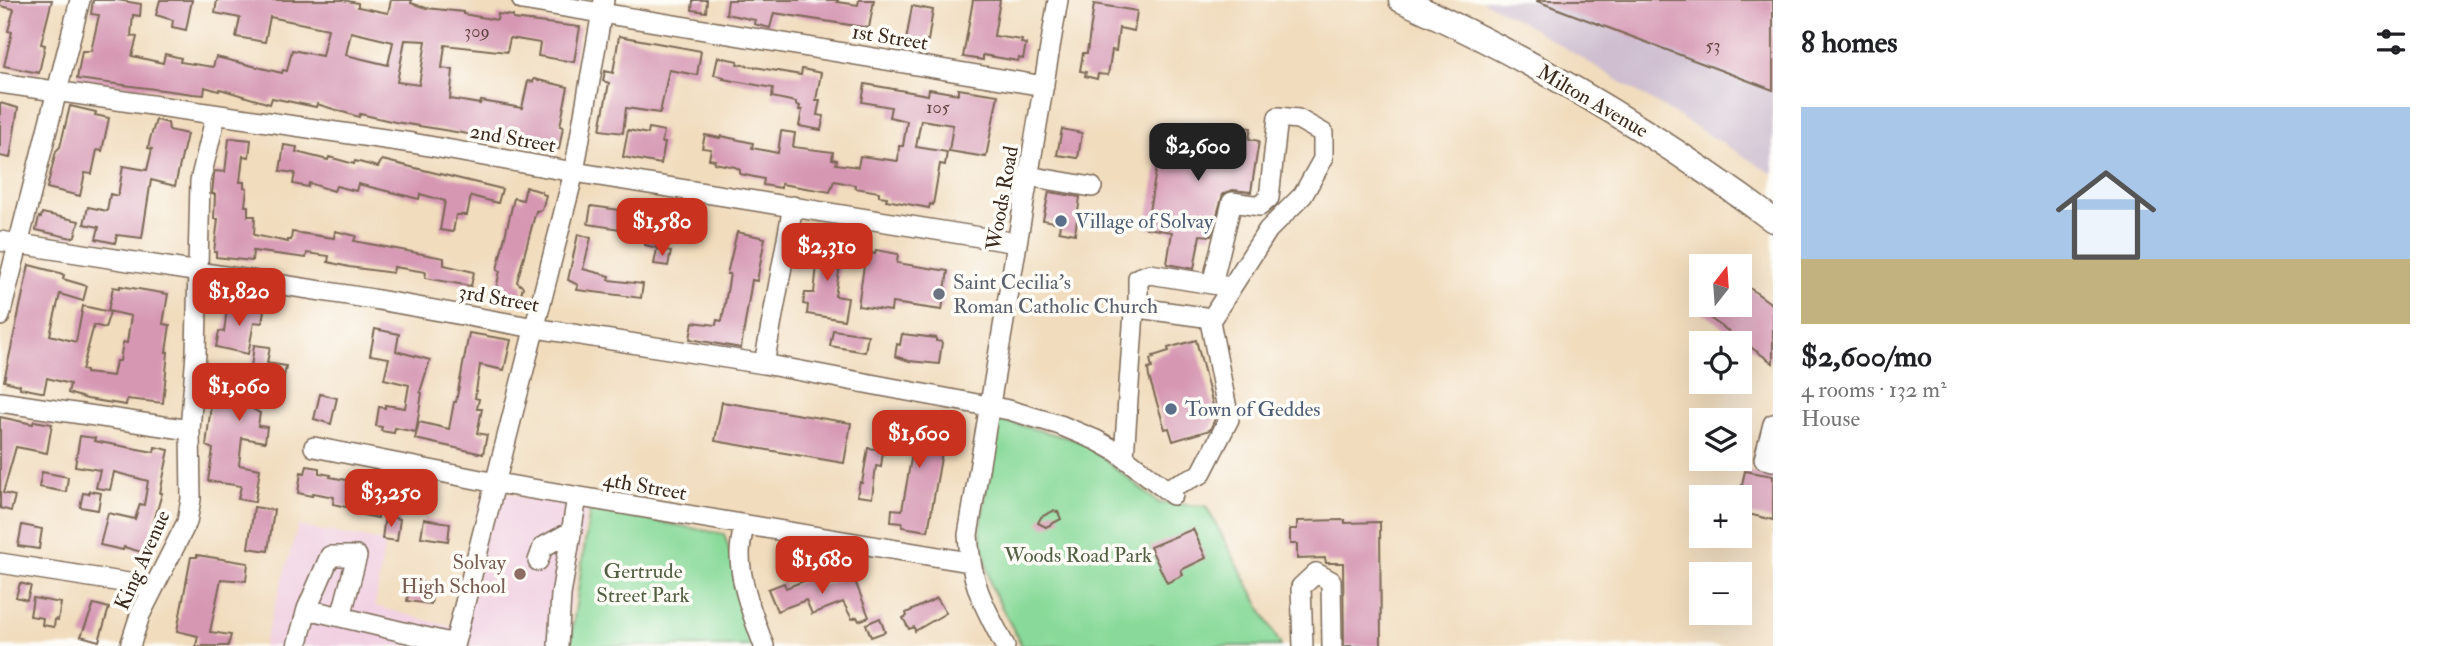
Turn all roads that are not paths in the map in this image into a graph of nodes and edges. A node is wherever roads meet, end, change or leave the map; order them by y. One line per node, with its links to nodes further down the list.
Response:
1 (80, 0): 8 (street)
2 (522, 0): 5 (street, 1st Street)
3 (1058, 0): 7 (street, Woods Road)
4 (1401, 0): 16 (main road, Milton Avenue)
5 (603, 7): 7 (street, 1st Street); 10 (street)
6 (0, 83): 8 (street, 2nd Street)
7 (1044, 86): 11 (street, Woods Road)
8 (57, 91): 9 (street, 2nd Street); 17 (street)
9 (216, 115): 10 (street, 2nd Street); 19 (street, King Avenue)
10 (574, 172): 14 (street, 2nd Street); 24 (street)
11 (1028, 176): 12 (street); 18 (street, Woods Road)
12 (1092, 187)
13 (1269, 198): 15 (street); 15 (street); 20 (street)
14 (793, 206): 18 (street, 2nd Street); 25 (street)
15 (1282, 216): 20 (street)
16 (1773, 220)
17 (9, 243): 19 (street, 3rd Street); 22 (street)
18 (1017, 243): 27 (street, Woods Road)
19 (199, 273): 24 (street, 3rd Street); 29 (street, King Avenue)
20 (1222, 286): 21 (street); 23 (street)
21 (1138, 308): 23 (street); 31 (street)
22 (0, 316)
23 (1210, 321): 31 (street, 3rd Street)
24 (535, 328): 25 (street, 3rd Street); 33 (street)
25 (764, 364): 27 (street, 3rd Street)
26 (0, 401): 29 (street)
27 (989, 407): 31 (street, 3rd Street); 38 (street, Woods Road)
28 (1773, 424): 32 (street)
29 (190, 430): 40 (street, King Avenue)
30 (314, 447): 33 (street, 4th Street)
31 (1124, 457)
32 (1773, 461)
33 (496, 483): 34 (street, 4th Street); 43 (street)
34 (577, 497): 35 (street, 4th Street); 36 (street)
35 (744, 526): 38 (street, 4th Street); 47 (street)
36 (572, 531): 37 (street); 46 (street)
37 (538, 561)
38 (969, 562): 48 (street, Woods Road)
39 (0, 563): 40 (street)
40 (154, 587): 44 (street, King Avenue)
41 (307, 609): 42 (street); 42 (street); 45 (street)
42 (341, 617): 43 (street)
43 (454, 645)
44 (130, 646)
45 (297, 646)
46 (558, 646)
47 (764, 646)
48 (1005, 646)
49 (1303, 646): 50 (street)
50 (1332, 646)

